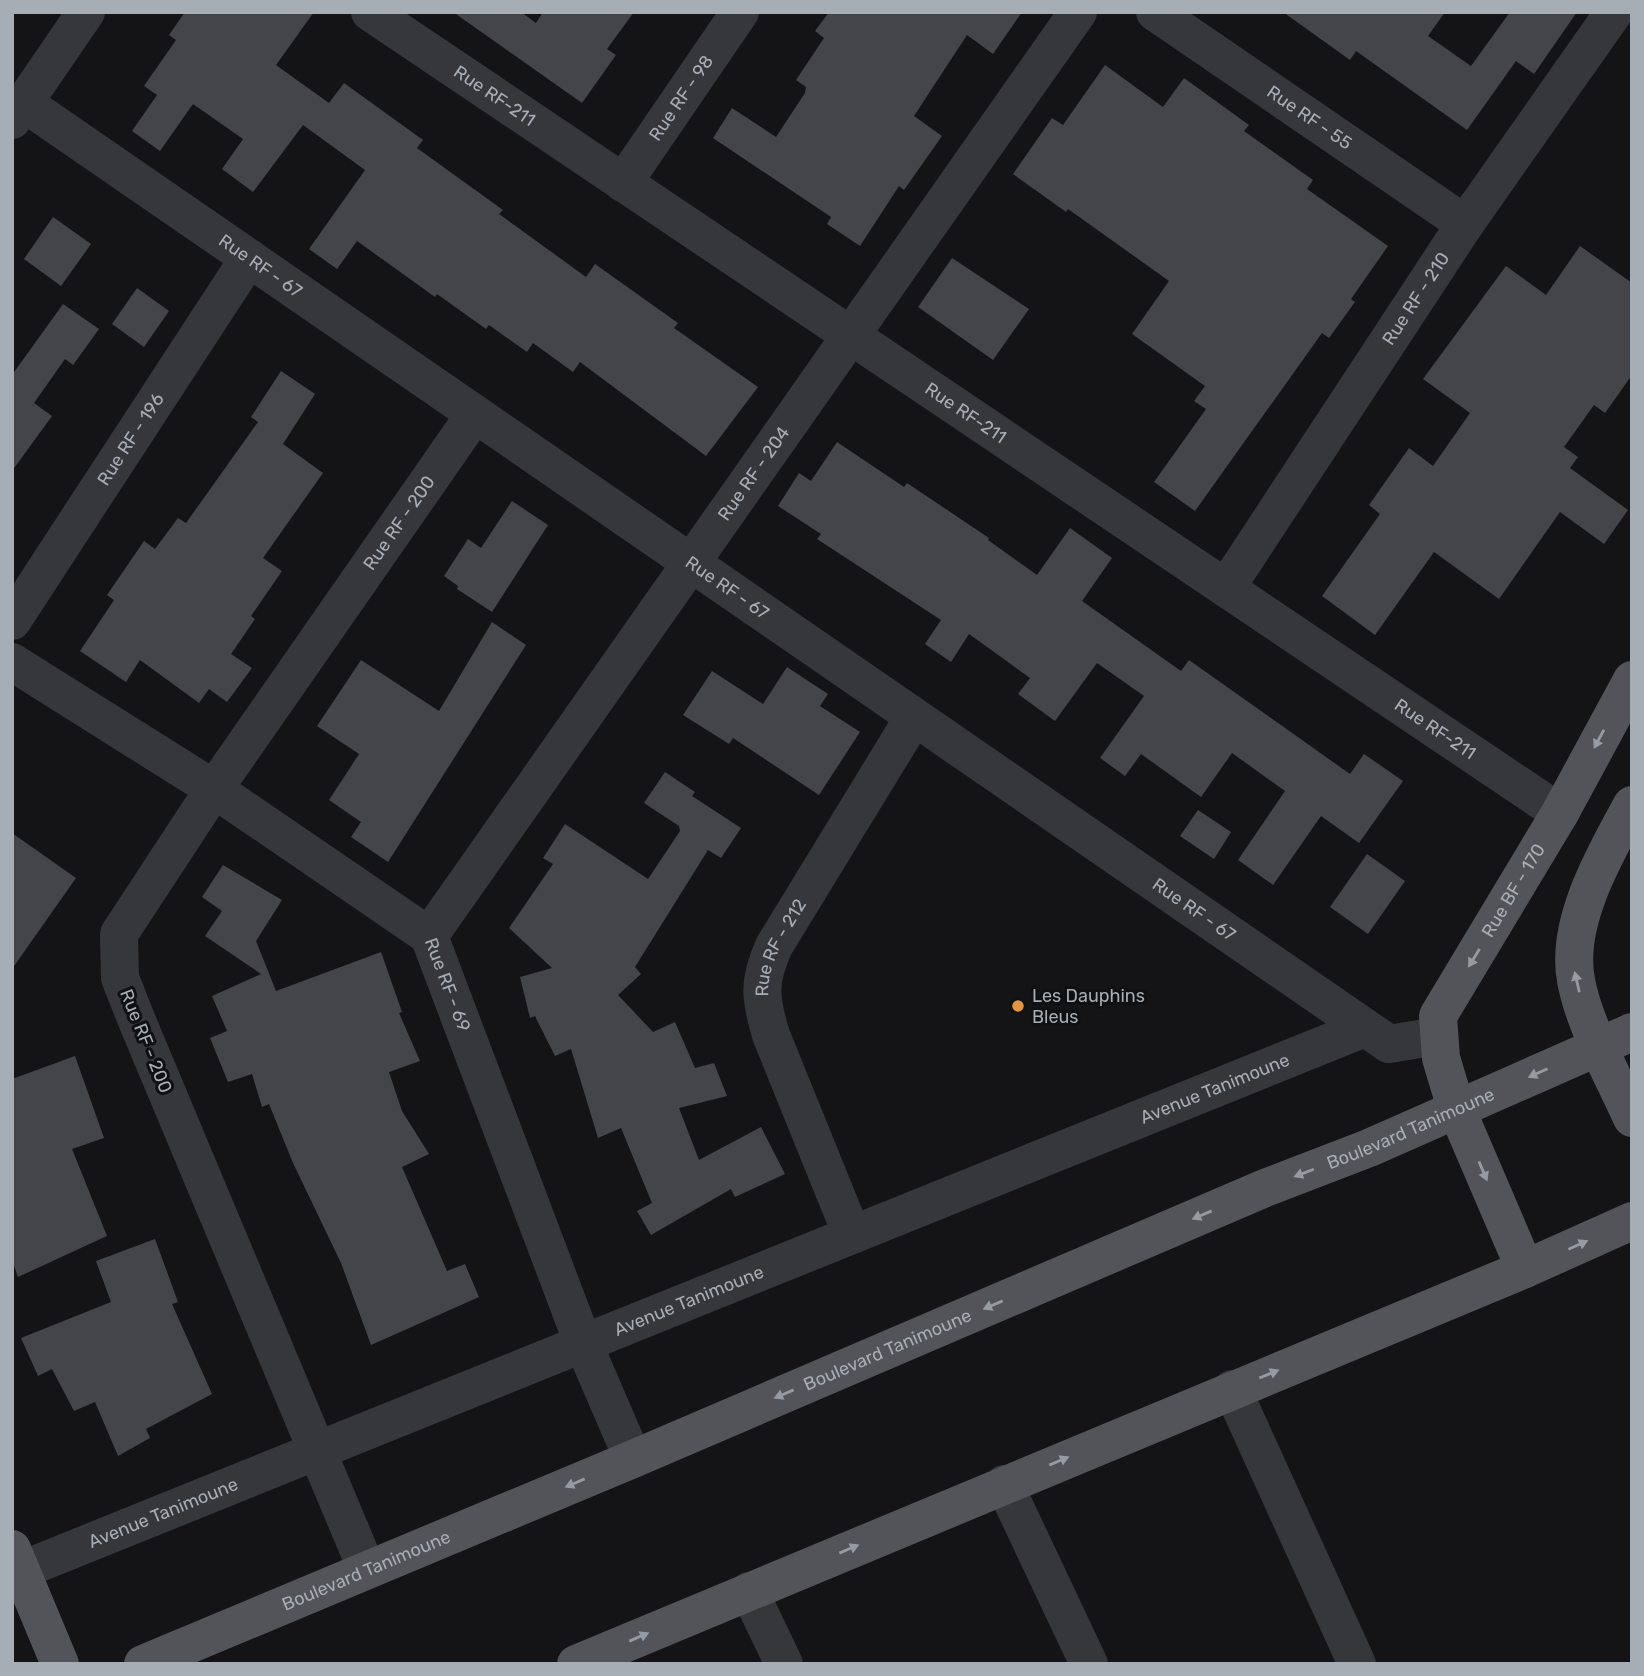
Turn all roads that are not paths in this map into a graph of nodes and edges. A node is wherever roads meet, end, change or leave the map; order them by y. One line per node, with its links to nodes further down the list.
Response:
1 (86, 12): 8 (street)
2 (369, 12): 7 (street, Rue RF-211)
3 (740, 12): 9 (street, Rue RF - 98)
4 (1078, 12): 12 (street, Rue RF - 204)
5 (1155, 12): 10 (street, Rue RF - 55)
6 (1614, 12): 10 (street, Rue RF - 210)
7 (411, 23): 9 (street, Rue RF-211)
8 (18, 112): 11 (street, Rue RF - 67)
9 (623, 183): 12 (street, Rue RF-211)
10 (1465, 225): 15 (street, Rue RF - 210)
11 (249, 258): 13 (street, Rue RF - 67); 16 (street, Rue RF - 196)
12 (849, 335): 14 (street, Rue RF - 204); 15 (street, Rue RF-211)
13 (475, 414): 14 (street, Rue RF - 67); 20 (street, Rue RF - 200)
14 (691, 563): 19 (street, Rue RF - 67); 23 (street, Rue RF - 204)
15 (1226, 588): 22 (street, Rue RF-211)
16 (12, 621)
17 (12, 662): 20 (street, Rue RF - 69)
18 (1632, 680): 22 (main road, Rue BF - 170, one-way to 22)
19 (914, 717): 24 (street, Rue RF - 67); 30 (street, Rue RF - 212)
20 (214, 789): 23 (street, Rue RF - 69); 34 (street, Rue RF - 200)
21 (1632, 805): 26 (main road, one-way to 21)
22 (1560, 813): 25 (main road, Rue BF - 170, one-way to 25)
23 (429, 936): 32 (street, Rue RF - 69)
24 (1365, 1028): 25 (street, Rue RF - 67); 30 (street, Avenue Tanimoune)
25 (1437, 1036): 27 (main road)
26 (1616, 1039): 27 (main road, Boulevard Tanimoune, one-way to 27); 28 (main road)
27 (1457, 1108): 31 (main road, one-way to 31); 35 (main road, Boulevard Tanimoune, one-way to 35)
28 (1632, 1118)
29 (1632, 1221): 31 (main road, one-way to 29)
30 (852, 1235): 32 (street, Avenue Tanimoune)
31 (1525, 1269): 33 (main road, one-way to 31)
32 (583, 1343): 34 (street, Avenue Tanimoune); 35 (street, Rue RF - 69)
33 (1233, 1389): 36 (main road, one-way to 33); 45 (street)
34 (318, 1451): 37 (street, Avenue Tanimoune); 38 (street, Rue RF - 200)
35 (633, 1459): 38 (main road, Boulevard Tanimoune, one-way to 38)
36 (1004, 1484): 39 (main road, one-way to 36); 44 (street)
37 (15, 1564): 40 (main road)
38 (367, 1570): 41 (main road, Boulevard Tanimoune)
39 (749, 1591): 42 (main road, one-way to 39); 43 (street)
40 (60, 1664)
41 (143, 1664)
42 (576, 1664)
43 (785, 1664)
44 (1090, 1664)
45 (1357, 1664)

